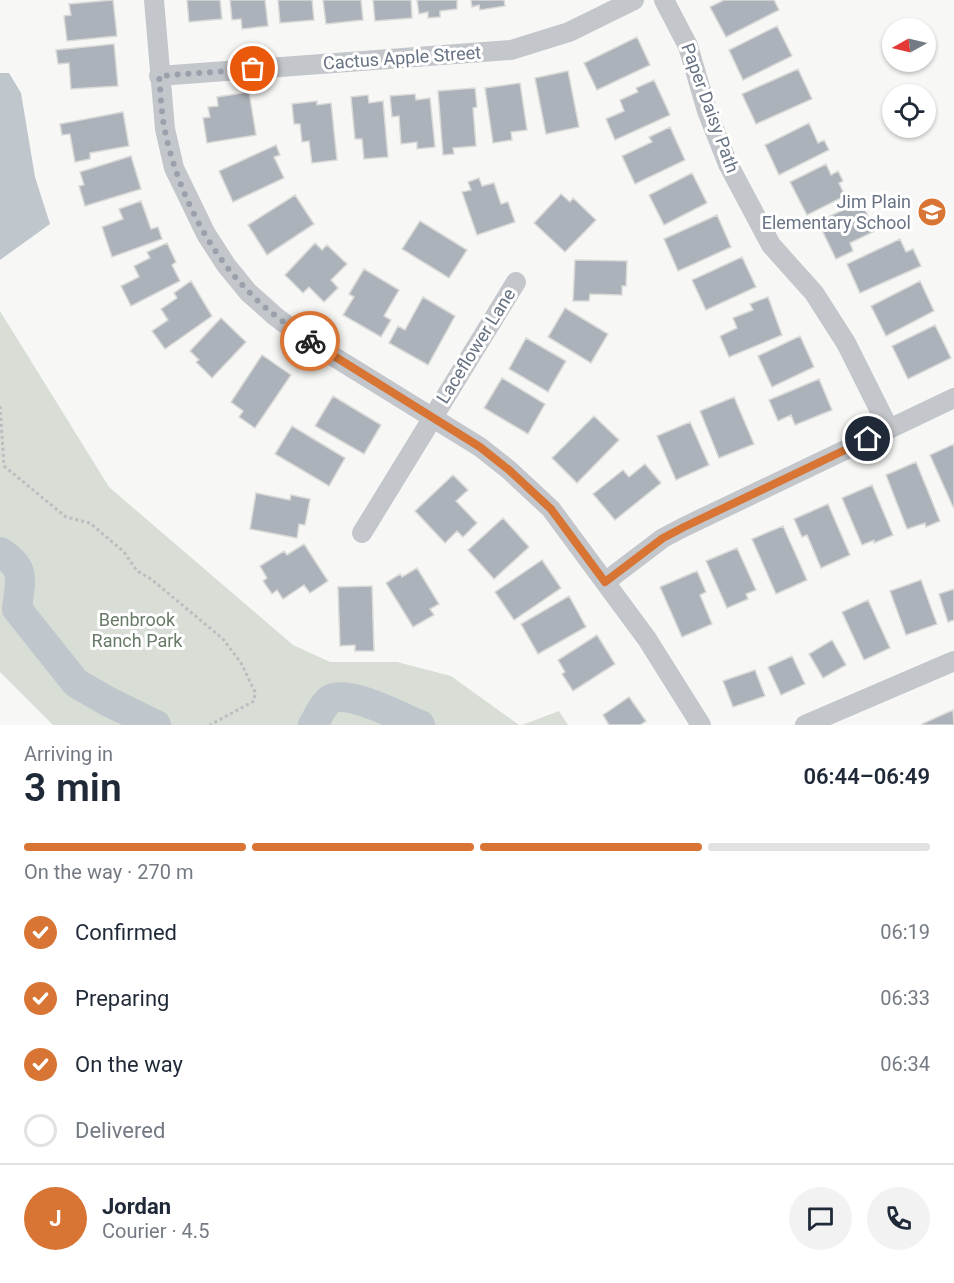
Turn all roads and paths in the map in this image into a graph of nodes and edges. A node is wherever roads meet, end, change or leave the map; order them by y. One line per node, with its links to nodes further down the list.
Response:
1 (154, 0): 4 (street)
2 (634, 0): 4 (street, Cactus Apple Street)
3 (664, 0): 9 (street, Paper Daisy Path)
4 (159, 76): 8 (street)
5 (516, 282): 8 (street, Laceflower Lane)
6 (954, 398): 9 (street)
7 (0, 406): 13 (path)
8 (432, 419): 10 (street, Laceflower Lane); 11 (street)
9 (888, 429): 11 (street)
10 (362, 533)
11 (605, 582): 14 (street)
12 (954, 661): 15 (street)
13 (210, 725)
14 (701, 725)
15 (805, 725)

